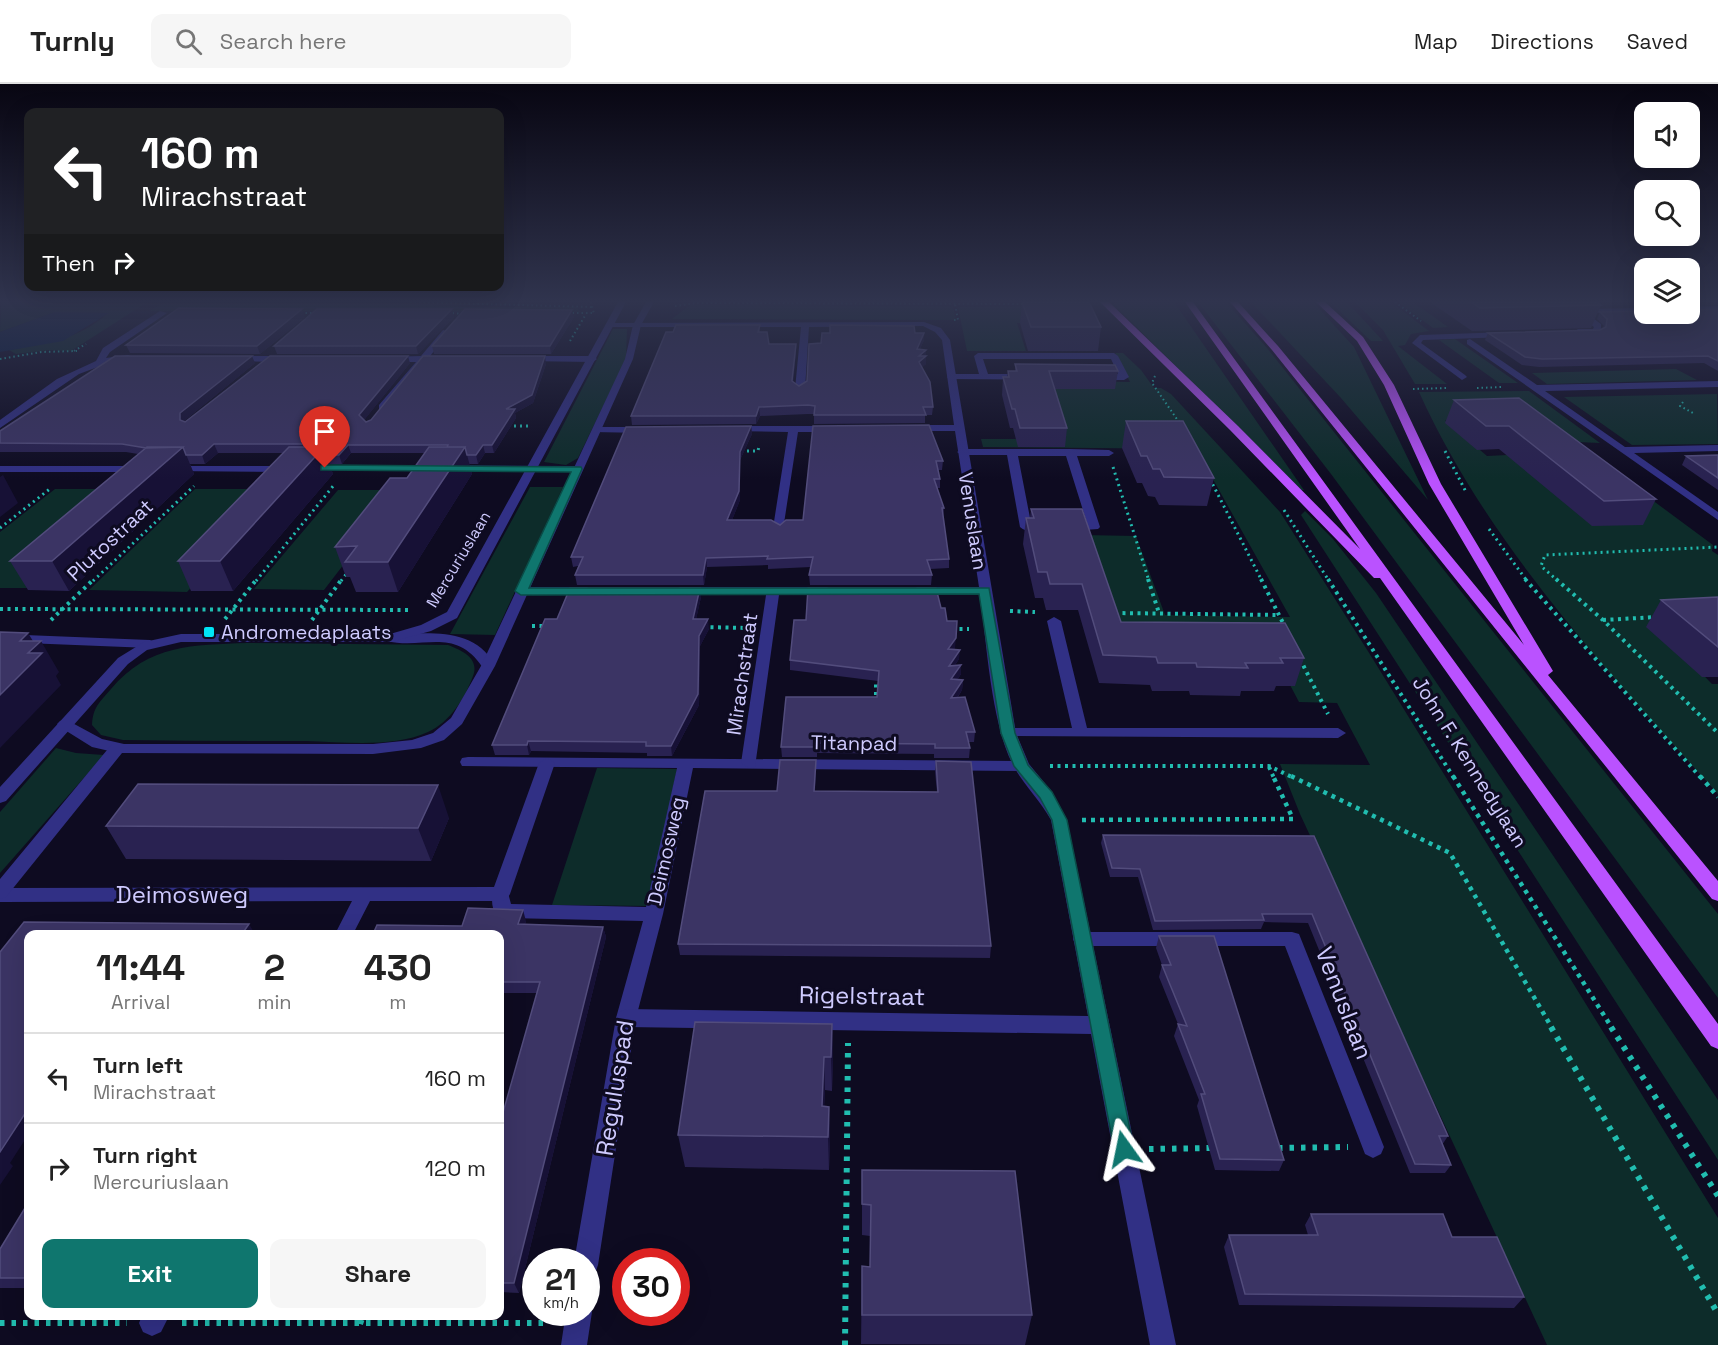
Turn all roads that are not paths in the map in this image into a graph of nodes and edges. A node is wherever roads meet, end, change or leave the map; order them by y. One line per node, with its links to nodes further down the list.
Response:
1 (100, 361): 24 (street)
2 (263, 361): 16 (street)
3 (420, 361): 23 (street)
4 (592, 361): 39 (street, Mercuriuslaan)
5 (628, 361): 30 (street)
6 (802, 361): 22 (street)
7 (949, 361): 19 (street, Venuslaan)
8 (979, 361): 17 (street)
9 (1116, 361): 17 (street)
10 (1163, 361): 50 (main road)
11 (1233, 361): 50 (main road, John F. Kennedylaan)
12 (1285, 361): 56 (main road)
13 (1374, 361): 56 (main road)
14 (1439, 361): 18 (street)
15 (1497, 361): 21 (street)
16 (256, 369)
17 (984, 377): 19 (street)
18 (1462, 377)
19 (952, 378): 26 (street, Venuslaan)
20 (1717, 385): 21 (street)
21 (1536, 388): 33 (street)
22 (800, 389)
23 (374, 417)
24 (0, 425)
25 (900, 428): 26 (street)
26 (959, 428): 34 (street, Venuslaan)
27 (718, 429): 28 (street)
28 (793, 429): 29 (street); 42 (street)
29 (841, 429)
30 (597, 430): 31 (street); 40 (street)
31 (662, 430)
32 (1718, 447): 33 (street)
33 (1623, 450): 41 (street)
34 (962, 452): 35 (street, Venuslaan); 49 (street, Venuslaan)
35 (1012, 452): 36 (street, Venuslaan); 36 (street)
36 (1070, 452): 37 (street, Venuslaan)
37 (1109, 453)
38 (0, 469): 39 (street, Plutostraat)
39 (532, 469): 40 (street, Plutostraat); 53 (street, Mercuriuslaan)
40 (578, 469): 43 (street)
41 (1718, 517)
42 (779, 528)
43 (521, 591): 44 (street); 55 (street)
44 (607, 591)
45 (665, 591): 46 (street, Mirachstraat)
46 (773, 591): 47 (street, Mirachstraat); 64 (street, Mirachstraat)
47 (844, 591)
48 (902, 591): 49 (street)
49 (984, 591): 58 (street, Venuslaan)
50 (1407, 602): 77 (main road, John F. Kennedylaan)
51 (1049, 617): 59 (street)
52 (0, 638): 54 (street)
53 (391, 638): 54 (street, Mercuriuslaan); 55 (street, Mercuriuslaan)
54 (150, 644): 57 (street, Mercuriuslaan)
55 (488, 665): 61 (street)
56 (1557, 695): 70 (main road)
57 (65, 724): 61 (street); 67 (street, Mercuriuslaan)
58 (1008, 733): 59 (street); 66 (street, Venuslaan)
59 (1081, 733): 60 (street)
60 (1338, 733)
61 (118, 747): 68 (street)
62 (468, 762): 63 (street)
63 (547, 763): 65 (street); 69 (street)
64 (748, 763): 65 (street, Titanpad); 66 (street, Titanpad)
65 (686, 764): 72 (street, Deimosweg)
66 (1022, 766): 74 (street, Venuslaan)
67 (0, 796)
68 (0, 894): 71 (street, Deimosweg)
69 (501, 894): 71 (street, Deimosweg); 72 (street, Deimosweg)
70 (1718, 894)
71 (363, 896): 73 (street)
72 (654, 914): 75 (street, Reguluspad)
73 (346, 930)
74 (1082, 939): 76 (street, Venuslaan); 78 (street, Venuslaan)
75 (626, 1018): 76 (street, Rigelstraat); 79 (street, Reguluspad)
76 (1098, 1025): 80 (street, Venuslaan)
77 (1718, 1040)
78 (1373, 1147)
79 (589, 1248)
80 (1163, 1345)

